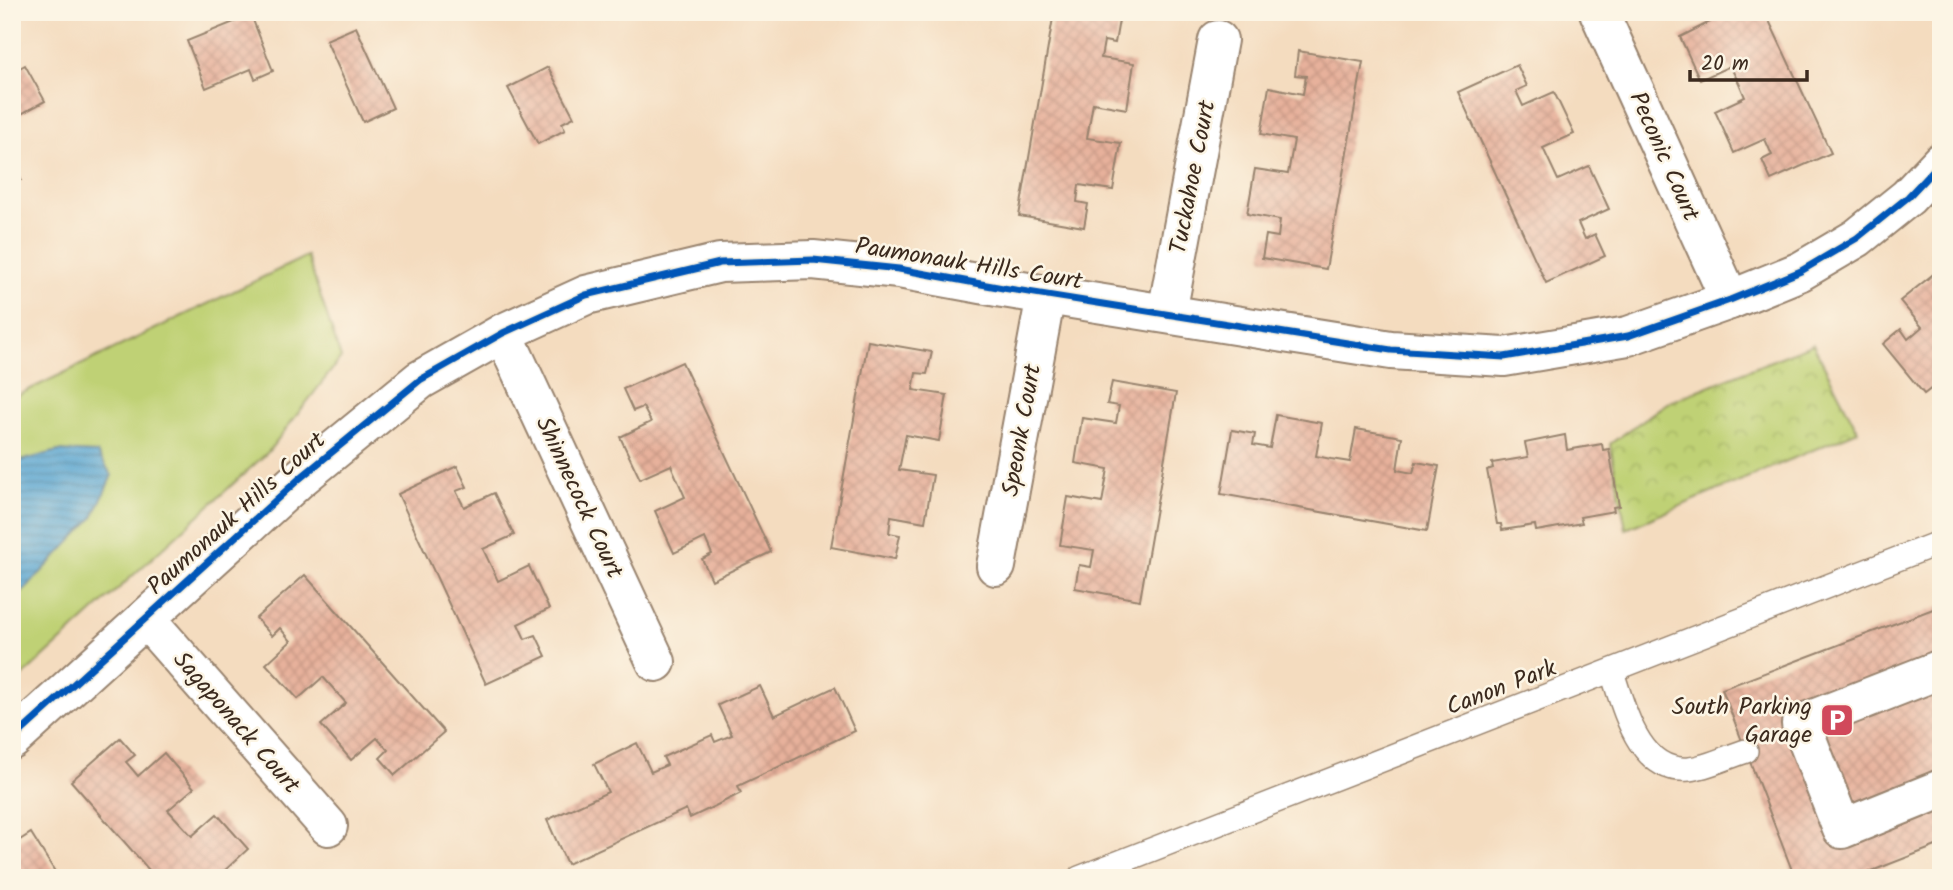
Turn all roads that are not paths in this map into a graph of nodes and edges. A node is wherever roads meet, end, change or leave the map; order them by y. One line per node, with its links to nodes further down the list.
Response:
1 (1599, 12): 5 (street, Peconic Court)
2 (1218, 40): 6 (street, Tuckahoe Court)
3 (1941, 162): 5 (street, Paumonauk Hills Court)
4 (1046, 295): 6 (street, Paumonauk Hills Court); 7 (street, Paumonauk Hills Court); 9 (street, Speonk Court)
5 (1730, 300): 6 (street, Paumonauk Hills Court)
6 (1167, 313)
7 (503, 333): 10 (street, Paumonauk Hills Court); 11 (street, Shinnecock Court)
8 (1941, 542): 13 (lane, Canon Park)
9 (996, 566)
10 (146, 619): 14 (street, Paumonauk Hills Court); 17 (street, Sagaponack Court)
11 (656, 662)
12 (1941, 669): 16 (street)
13 (1612, 672): 15 (lane); 18 (lane, Canon Park)
14 (12, 740)
15 (1746, 751)
16 (1941, 789)
17 (328, 825)
18 (1079, 878)

